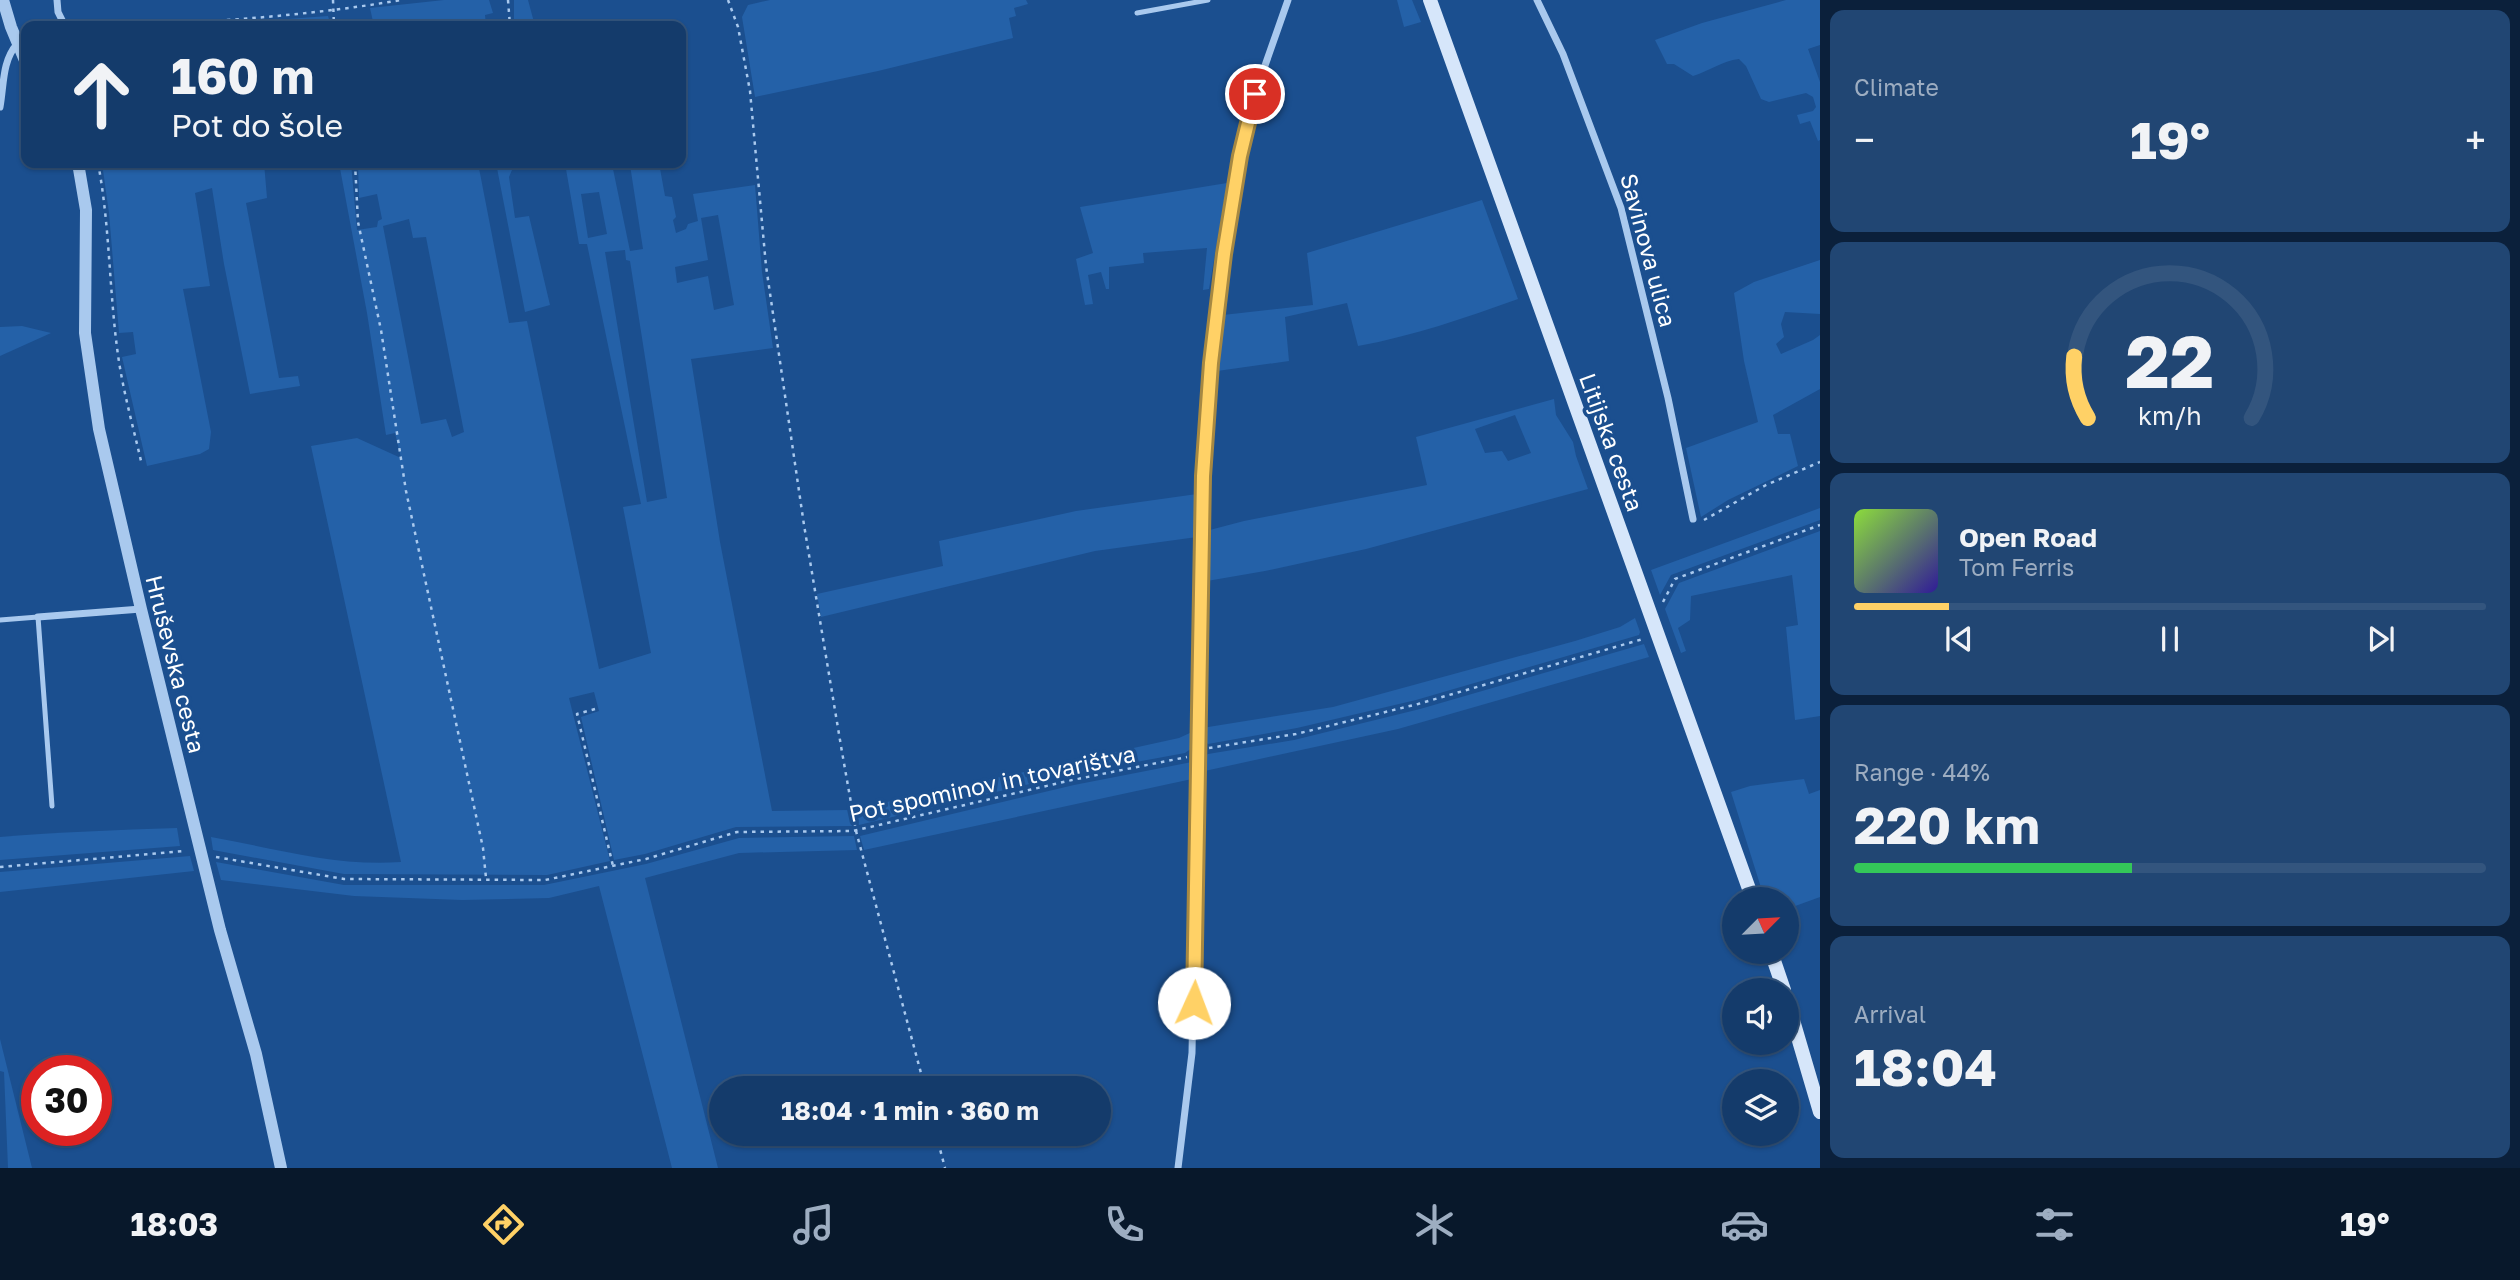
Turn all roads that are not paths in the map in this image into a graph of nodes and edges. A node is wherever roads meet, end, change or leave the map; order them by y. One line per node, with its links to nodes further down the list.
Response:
1 (4, 0): 9 (street)
2 (57, 0): 8 (street)
3 (1209, 0): 7 (lane)
4 (1288, 0): 22 (street)
5 (1430, 0): 18 (main road, Litijska cesta)
6 (1537, 0): 13 (street, Savinova ulica)
7 (1137, 13)
8 (62, 21)
9 (18, 44): 10 (street); 11 (street)
10 (21, 51)
11 (0, 107)
12 (79, 168): 14 (street, Hruševska cesta)
13 (1693, 519)
14 (141, 609): 15 (street); 21 (street, Hruševska cesta)
15 (38, 617): 16 (lane); 17 (lane)
16 (0, 620)
17 (51, 807)
18 (1748, 887)
19 (1799, 1041): 20 (main road)
20 (1820, 1112)
21 (281, 1168)
22 (1178, 1168)

